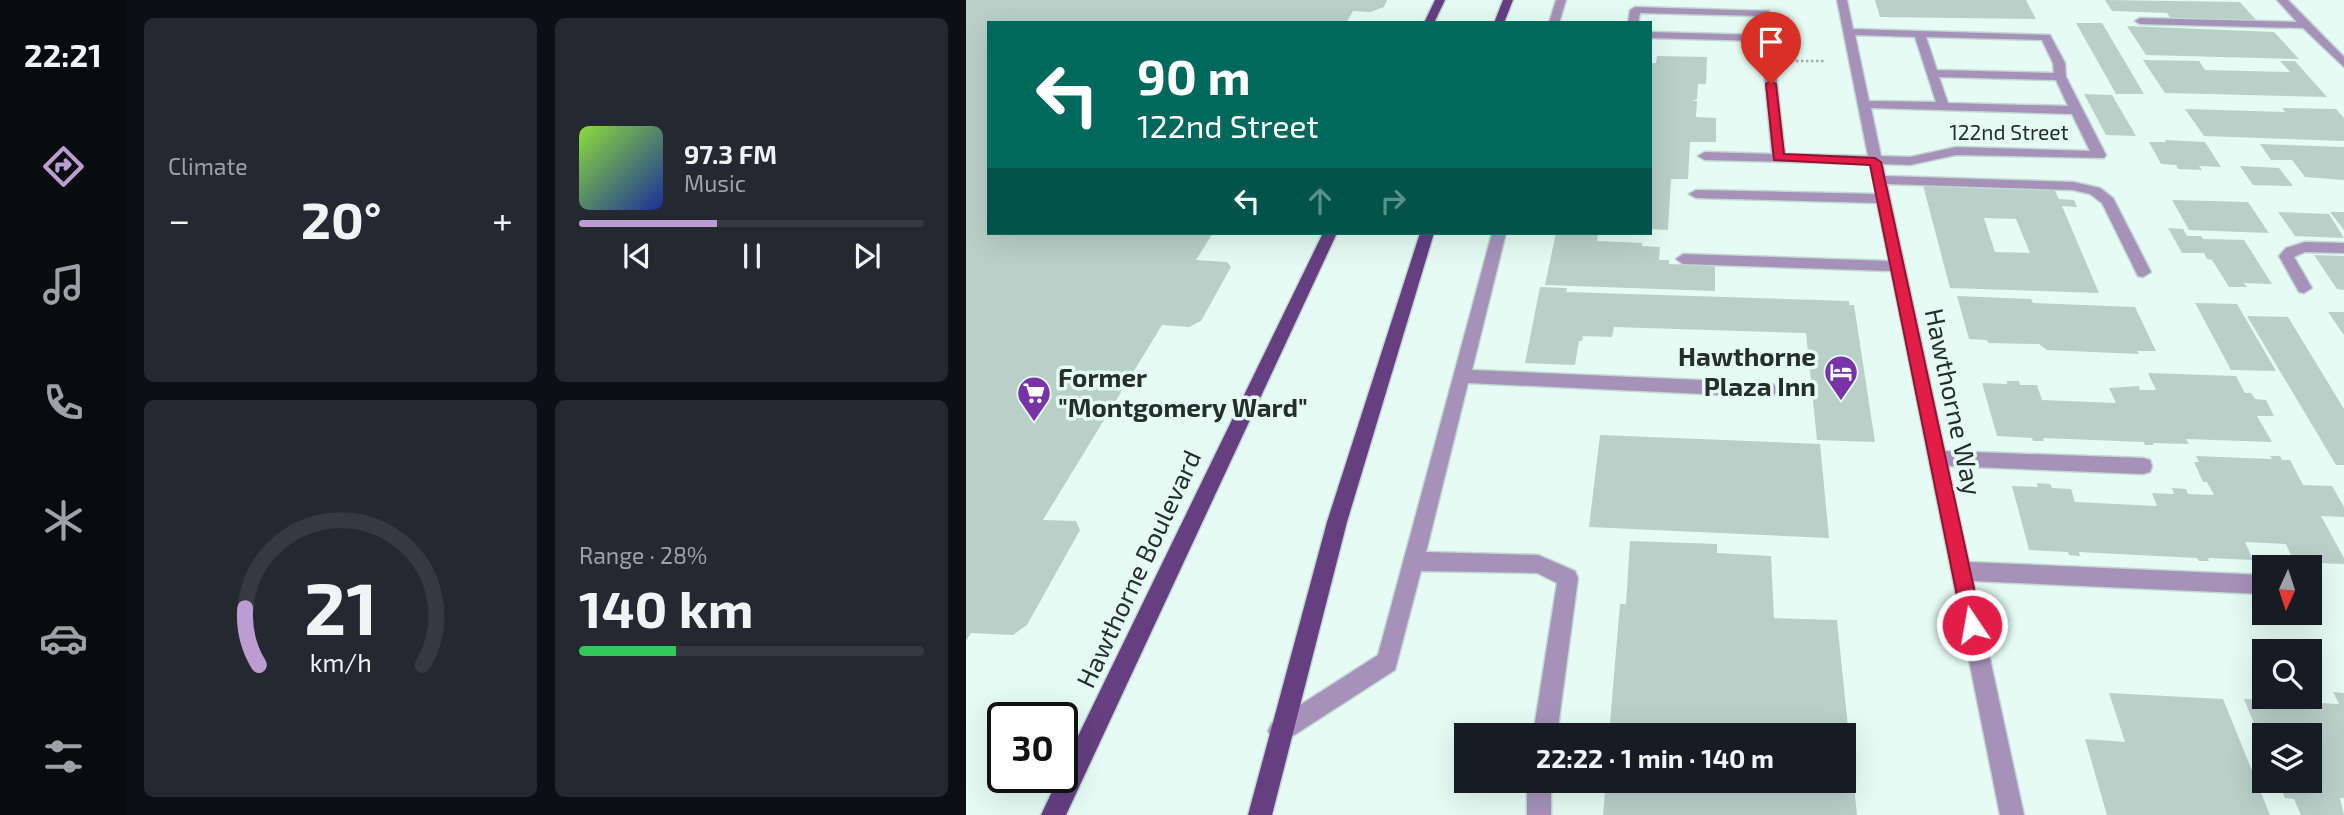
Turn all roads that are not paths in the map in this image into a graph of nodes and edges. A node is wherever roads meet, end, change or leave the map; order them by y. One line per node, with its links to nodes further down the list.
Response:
1 (1440, 0): 6 (main road)
2 (1508, 0): 7 (main road)
3 (1560, 0): 8 (street)
4 (1842, 0): 13 (street, Hawthorne Way)
5 (2281, 0): 12 (street)
6 (1430, 21)
7 (1500, 21)
8 (1555, 21)
9 (1633, 21): 16 (street)
10 (2140, 21): 12 (street)
11 (2211, 28): 12 (street)
12 (2309, 28): 17 (street)
13 (1849, 32): 14 (street); 20 (street, Hawthorne Way)
14 (1919, 33): 18 (street); 19 (street)
15 (1652, 36): 16 (street)
16 (1766, 37): 24 (street)
17 (2344, 64)
18 (1932, 73): 19 (street); 21 (street)
19 (2060, 77): 22 (street)
20 (1863, 104): 21 (street); 25 (street, Hawthorne Way)
21 (1942, 106): 22 (street)
22 (2076, 110): 25 (street, 122nd Street)
23 (1705, 156): 24 (street, 122nd Street)
24 (1779, 158): 25 (street, 122nd Street)
25 (1875, 162): 26 (street, Hawthorne Way)
26 (1879, 180): 28 (street, Hawthorne Way); 35 (street)
27 (1696, 194): 28 (street)
28 (1883, 199): 34 (street, Hawthorne Way)
29 (1328, 235): 47 (main road, Hawthorne Boulevard)
30 (1426, 235): 45 (main road)
31 (1498, 235): 37 (street)
32 (2344, 248): 36 (street)
33 (1683, 259): 34 (street)
34 (1898, 266): 39 (street, Hawthorne Way)
35 (2143, 272)
36 (2304, 288)
37 (1462, 376): 38 (street); 41 (street)
38 (1768, 390)
39 (1938, 458): 40 (street); 42 (street, Hawthorne Way)
40 (2143, 466)
41 (1413, 561): 44 (street); 45 (street)
42 (1961, 571): 43 (street); 50 (street, Hawthorne Way)
43 (2252, 583)
44 (1547, 723)
45 (1280, 731): 48 (main road)
46 (1539, 793): 49 (street)
47 (1053, 815)
48 (1260, 815)
49 (1539, 815)
50 (2012, 815)

